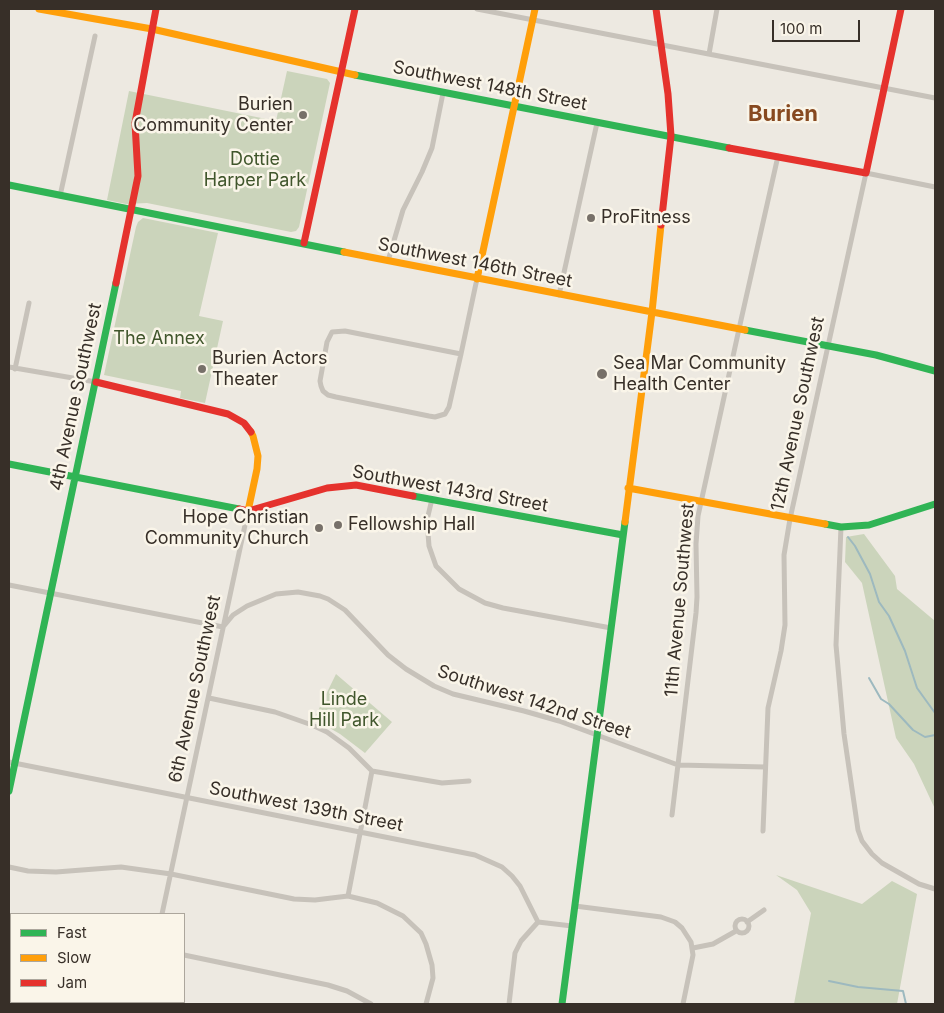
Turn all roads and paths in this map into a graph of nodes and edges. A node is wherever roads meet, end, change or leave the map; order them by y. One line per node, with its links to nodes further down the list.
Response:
1 (39, 9): 10 (street, Southwest 148th Street)
2 (156, 9): 10 (street, 4th Avenue Southwest)
3 (355, 9): 14 (street)
4 (477, 9): 9 (street)
5 (535, 9): 9 (street)
6 (656, 9): 12 (street)
7 (718, 9): 13 (street)
8 (901, 9): 15 (street, 12th Avenue Southwest)
9 (533, 20): 12 (street); 18 (street)
10 (152, 29): 14 (street, Southwest 148th Street); 26 (street, 4th Avenue Southwest)
11 (95, 36): 25 (street)
12 (661, 45): 13 (street); 20 (street)
13 (709, 54): 15 (street)
14 (341, 72): 16 (street, Southwest 148th Street); 27 (street)
15 (885, 88): 17 (street); 22 (street, 12th Avenue Southwest)
16 (443, 92): 18 (street, Southwest 148th Street); 28 (street)
17 (935, 98)
18 (514, 106): 19 (street, Southwest 148th Street); 29 (street)
19 (597, 123): 20 (street, Southwest 148th Street); 30 (street)
20 (671, 136): 21 (street, Southwest 148th Street); 32 (street)
21 (778, 156): 22 (street, Southwest 148th Street); 33 (street, 11th Avenue Southwest)
22 (866, 173): 24 (street, Southwest 148th Street); 34 (street, 12th Avenue Southwest)
23 (9, 185): 25 (street, Southwest 146th Street)
24 (935, 187)
25 (60, 196): 26 (street, Southwest 146th Street)
26 (131, 211): 27 (street, Southwest 146th Street); 38 (street, 4th Avenue Southwest)
27 (304, 243): 28 (street, Southwest 146th Street)
28 (388, 261): 29 (street, Southwest 146th Street)
29 (477, 279): 30 (street, Southwest 146th Street); 35 (street)
30 (559, 295): 32 (street, Southwest 146th Street)
31 (29, 303): 36 (street)
32 (652, 312): 33 (street, Southwest 146th Street); 41 (street)
33 (739, 329): 34 (street, Southwest 146th Street); 43 (street, 11th Avenue Southwest)
34 (828, 347): 37 (street, Southwest 146th Street); 46 (street, 12th Avenue Southwest)
35 (461, 354): 35 (street)
36 (12, 368): 38 (street)
37 (935, 371)
38 (96, 382): 40 (street, 4th Avenue Southwest); 45 (street, 6th Avenue Southwest)
39 (9, 464): 40 (street, Southwest 143rd Street)
40 (74, 478): 45 (street, Southwest 143rd Street); 50 (street, 4th Avenue Southwest)
41 (628, 488): 43 (street); 48 (street)
42 (432, 499): 45 (street, Southwest 143rd Street); 48 (street, Southwest 143rd Street); 52 (street)
43 (701, 502): 46 (street); 56 (street, 11th Avenue Southwest)
44 (935, 504): 47 (street)
45 (248, 511): 51 (street, 6th Avenue Southwest)
46 (790, 519): 47 (street); 57 (street, 12th Avenue Southwest)
47 (841, 527): 67 (street)
48 (623, 535): 52 (street)
49 (9, 585): 50 (street)
50 (50, 594): 51 (street); 55 (street, 4th Avenue Southwest)
51 (223, 627): 53 (street, 6th Avenue Southwest); 54 (street, Southwest 142nd Street)
52 (611, 628): 54 (street)
53 (209, 698): 58 (street); 61 (street, 6th Avenue Southwest)
54 (597, 734): 56 (street, Southwest 142nd Street); 69 (street)
55 (12, 763): 60 (street, 4th Avenue Southwest); 61 (street, Southwest 139th Street)
56 (678, 764): 57 (street, Southwest 142nd Street); 62 (street, 11th Avenue Southwest)
57 (765, 767): 64 (street, 12th Avenue Southwest)
58 (372, 771): 59 (street); 63 (street)
59 (469, 781)
60 (9, 791)
61 (188, 798): 63 (street, Southwest 139th Street); 66 (street, 6th Avenue Southwest)
62 (672, 815)
63 (360, 831): 68 (street); 72 (street, Southwest 139th Street)
64 (763, 831)
65 (9, 867): 66 (street)
66 (171, 874): 68 (street); 71 (street, 6th Avenue Southwest)
67 (935, 889)
68 (348, 896): 79 (street)
69 (574, 906): 74 (street); 76 (street)
70 (764, 910): 73 (street)
71 (162, 913)
72 (538, 922): 74 (street); 80 (street)
73 (748, 922): 75 (street); 75 (street)
74 (572, 926): 81 (street)
75 (736, 931): 76 (street)
76 (693, 948): 82 (street)
77 (185, 955): 78 (street)
78 (372, 1004)
79 (426, 1004)
80 (509, 1004)
81 (562, 1004)
82 (683, 1004)

